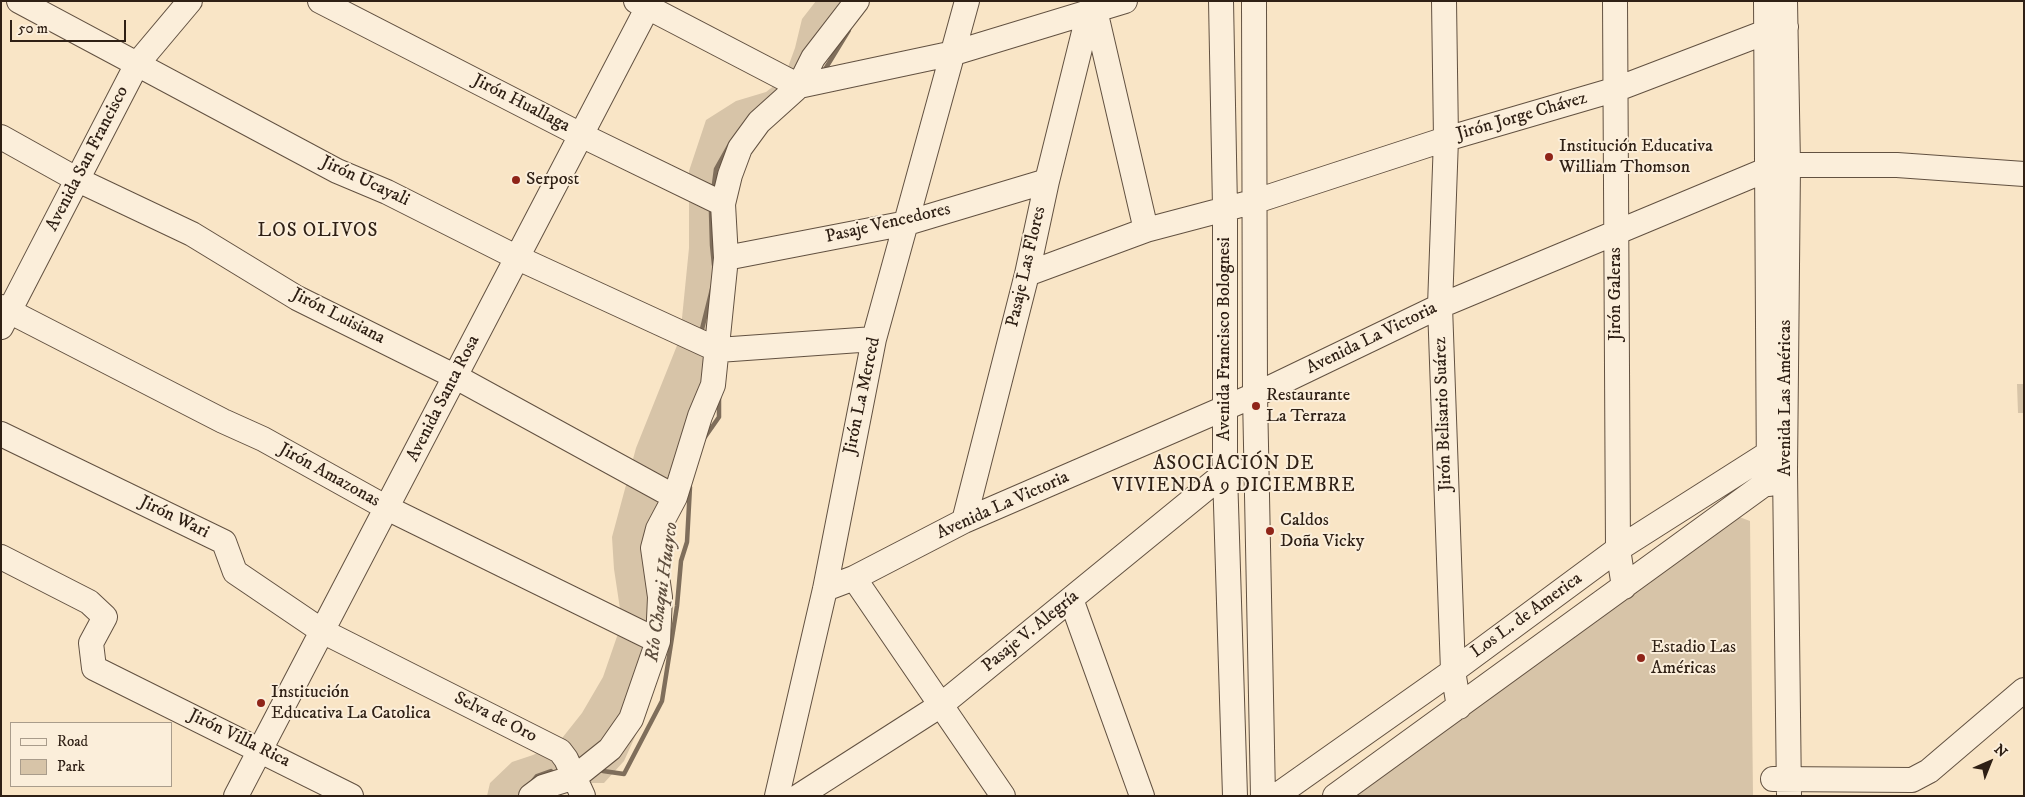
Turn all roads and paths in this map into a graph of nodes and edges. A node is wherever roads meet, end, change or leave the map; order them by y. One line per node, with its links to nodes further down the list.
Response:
1 (19, 1): 17 (street, Jirón Ucayali)
2 (190, 1): 17 (street, Avenida San Francisco)
3 (320, 1): 20 (street, Jirón Huallaga)
4 (857, 1): 18 (street)
5 (967, 1): 16 (street, Jirón La Merced)
6 (1125, 1): 14 (street)
7 (1221, 1): 29 (street, Avenida Francisco Bolognesi)
8 (1254, 1): 27 (street, Avenida Francisco Bolognesi)
9 (1444, 1): 22 (street, Jirón Belisario Suárez)
10 (1615, 1): 19 (street, Jirón Galeras)
11 (1766, 1): 15 (street, Avenida Las Américas)
12 (1785, 1): 15 (street, Avenida Las Américas)
13 (645, 3): 18 (street); 20 (street, Avenida Santa Rosa)
14 (1092, 11): 16 (street); 26 (street, Pasaje Las Flores); 31 (street)
15 (1776, 30): 19 (street, Jirón Jorge Chávez); 23 (street, Avenida Las Américas)
16 (954, 53): 18 (street); 30 (street, Jirón La Merced)
17 (136, 64): 25 (street, Avenida San Francisco); 33 (street, Jirón Ucayali)
18 (799, 86): 28 (street)
19 (1617, 89): 22 (street, Jirón Jorge Chávez); 32 (street, Jirón Galeras)
20 (580, 135): 28 (street, Jirón Huallaga); 33 (street, Avenida Santa Rosa)
21 (1, 138): 25 (street, Jirón Luisiana)
22 (1446, 139): 27 (street, Jirón Jorge Chávez); 36 (street, Jirón Belisario Suárez)
23 (1777, 168): 24 (street); 32 (street, Avenida La Victoria); 44 (street, Avenida Las Américas)
24 (2024, 174)
25 (78, 180): 37 (street, Avenida San Francisco); 40 (street, Jirón Luisiana)
26 (1047, 181): 30 (street, Pasaje Vencedores); 35 (street, Pasaje Las Flores)
27 (1256, 201): 29 (street, Jirón Jorge Chávez); 41 (street, Avenida Francisco Bolognesi)
28 (723, 204): 34 (street)
29 (1225, 208): 31 (street, Jirón Jorge Chávez); 42 (street, Avenida Francisco Bolognesi)
30 (906, 224): 34 (street, Pasaje Vencedores); 38 (street, Jirón La Merced)
31 (1146, 230): 35 (street, Jirón Jorge Chávez)
32 (1616, 233): 36 (street, Avenida La Victoria); 53 (street, Jirón Galeras)
33 (518, 258): 39 (street, Jirón Ucayali); 40 (street, Avenida Santa Rosa)
34 (726, 258): 39 (street)
35 (1027, 274): 51 (street, Pasaje Las Flores)
36 (1440, 306): 41 (street, Avenida La Victoria); 65 (street, Jirón Belisario Suárez)
37 (3, 315): 49 (street, Jirón Amazonas)
38 (874, 339): 39 (street); 57 (street, Jirón La Merced)
39 (718, 350): 48 (street)
40 (456, 377): 48 (street, Jirón Luisiana); 49 (street, Avenida Santa Rosa)
41 (1255, 396): 42 (street, Avenida La Victoria); 45 (street, Avenida Francisco Bolognesi)
42 (1225, 408): 46 (street, Avenida Francisco Bolognesi); 51 (street, Avenida La Victoria)
43 (1, 434): 61 (street, Jirón Wari)
44 (1777, 449): 47 (street, Avenida Las Américas); 50 (street, Los L. de America)
45 (1257, 464): 46 (street, Pasaje V. Alegría); 63 (street, Avenida Francisco Bolognesi)
46 (1225, 473): 58 (street, Pasaje V. Alegría); 64 (street, Avenida Francisco Bolognesi)
47 (1777, 475): 52 (street, Los L. de America); 71 (street, Avenida Las Américas)
48 (675, 497): 62 (street)
49 (387, 508): 61 (street, Avenida Santa Rosa); 62 (street, Jirón Amazonas)
50 (1684, 508): 52 (street); 53 (street, Los L. de America)
51 (964, 521): 55 (street, Avenida La Victoria)
52 (1698, 533): 56 (street, Los L. de America)
53 (1618, 549): 56 (street, Jirón Galeras); 59 (street, Los L. de America)
54 (1, 557): 69 (street, Jirón Villa Rica)
55 (854, 578): 57 (street, Avenida La Victoria); 67 (street)
56 (1624, 587): 60 (street, Los L. de America)
57 (825, 588): 76 (street, Jirón La Merced)
58 (1071, 599): 67 (street, Pasaje V. Alegría); 78 (street)
59 (1547, 601): 60 (street); 65 (street, Los L. de America)
60 (1565, 630): 68 (street, Los L. de America)
61 (322, 631): 69 (street, Avenida Santa Rosa); 70 (street, Selva de Oro)
62 (658, 641): 70 (street)
63 (1259, 645): 64 (street); 80 (street, Avenida Francisco Bolognesi)
64 (1231, 651): 79 (street, Avenida Francisco Bolognesi)
65 (1453, 671): 68 (street, Jirón Belisario Suárez); 81 (street, Los L. de America)
66 (2024, 690): 71 (street)
67 (941, 704): 72 (street, Pasaje V. Alegría); 77 (street)
68 (1459, 707): 82 (street, Los L. de America)
69 (259, 749): 73 (street, Avenida Santa Rosa); 74 (street, Jirón Villa Rica)
70 (579, 786): 75 (street)
71 (1781, 788)
72 (801, 795)
73 (236, 796)
74 (351, 796)
75 (531, 796)
76 (777, 796)
77 (1003, 796)
78 (1142, 796)
79 (1234, 796)
80 (1263, 796)
81 (1276, 796)
82 (1335, 796)

